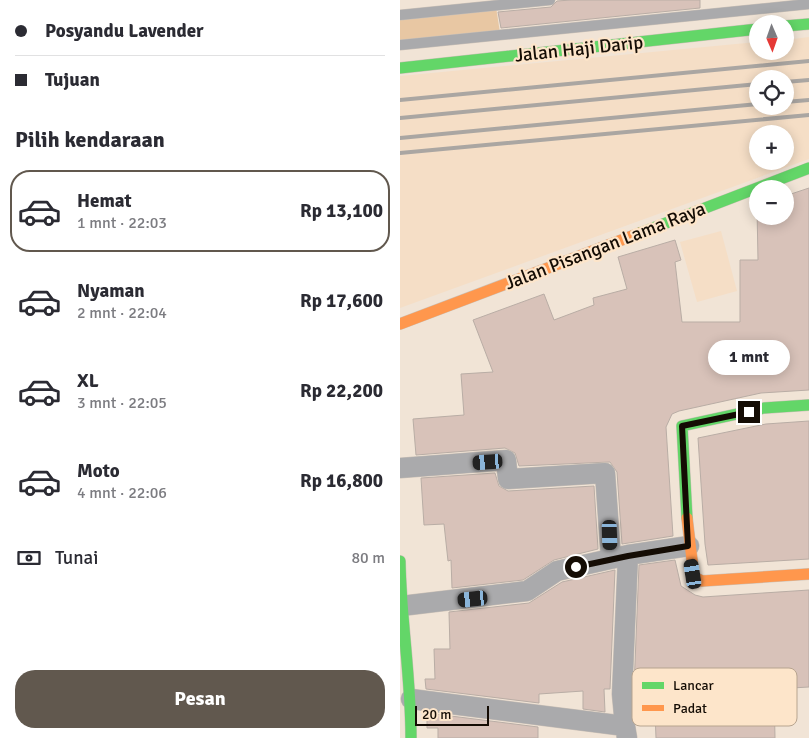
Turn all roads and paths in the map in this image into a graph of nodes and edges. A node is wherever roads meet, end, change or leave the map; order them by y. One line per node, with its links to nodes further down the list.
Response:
1 (550, 0): 3 (lane)
2 (809, 4): 7 (lane)
3 (400, 15)
4 (809, 24): 5 (street)
5 (794, 25)
6 (749, 30): 8 (street, Jalan Haji Darip)
7 (400, 45)
8 (400, 68)
9 (809, 168): 10 (street, Jalan Pisangan Lama Raya)
10 (400, 324)
11 (809, 405): 13 (street)
12 (400, 468): 14 (street)
13 (688, 546): 14 (street); 16 (street)
14 (619, 557): 17 (street); 19 (street)
15 (400, 561): 17 (street)
16 (809, 574)
17 (401, 606): 18 (street)
18 (411, 699): 19 (street); 20 (street)
19 (626, 732)
20 (407, 735)

